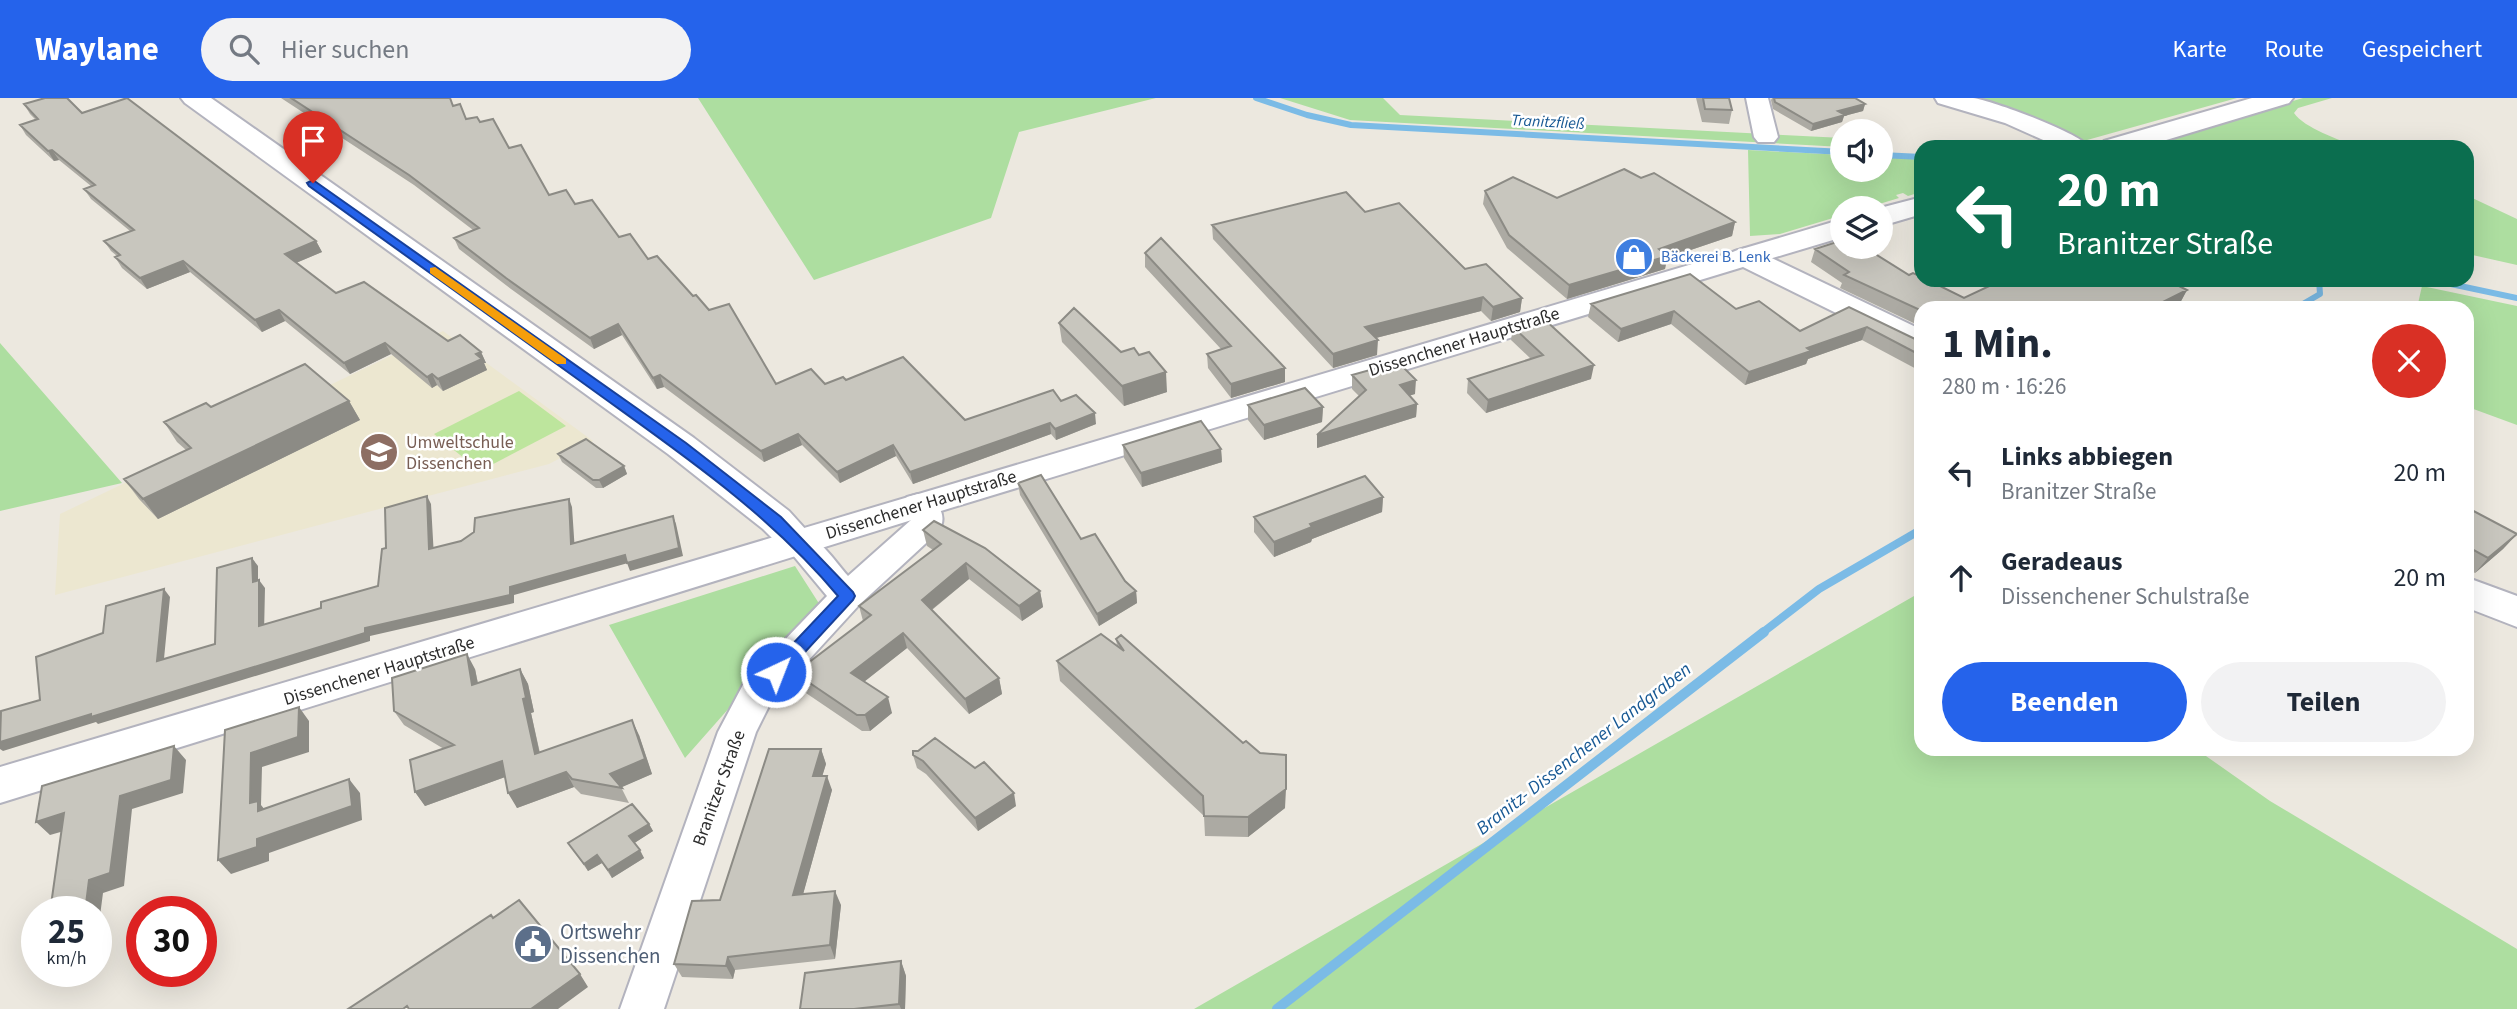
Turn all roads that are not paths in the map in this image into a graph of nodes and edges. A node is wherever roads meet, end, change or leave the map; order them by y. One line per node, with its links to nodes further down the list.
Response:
1 (194, 98): 14 (main road)
2 (1757, 98): 5 (street)
3 (1946, 98): 6 (street)
4 (2280, 98): 7 (main road)
5 (1766, 137)
6 (2063, 140)
7 (2138, 140)
8 (1914, 207): 9 (main road)
9 (1893, 213)
10 (1830, 233): 11 (main road, Dissenchener Hauptstraße)
11 (1746, 257): 12 (main road); 13 (main road, Dissenchener Hauptstraße)
12 (1914, 339)
13 (918, 505): 14 (main road, Dissenchener Hauptstraße); 16 (street, Branitzer Straße)
14 (798, 542): 16 (street); 18 (main road, Dissenchener Hauptstraße)
15 (2474, 594): 17 (main road)
16 (847, 596): 19 (street, Branitzer Straße)
17 (2517, 612)
18 (0, 785)
19 (642, 1009)

